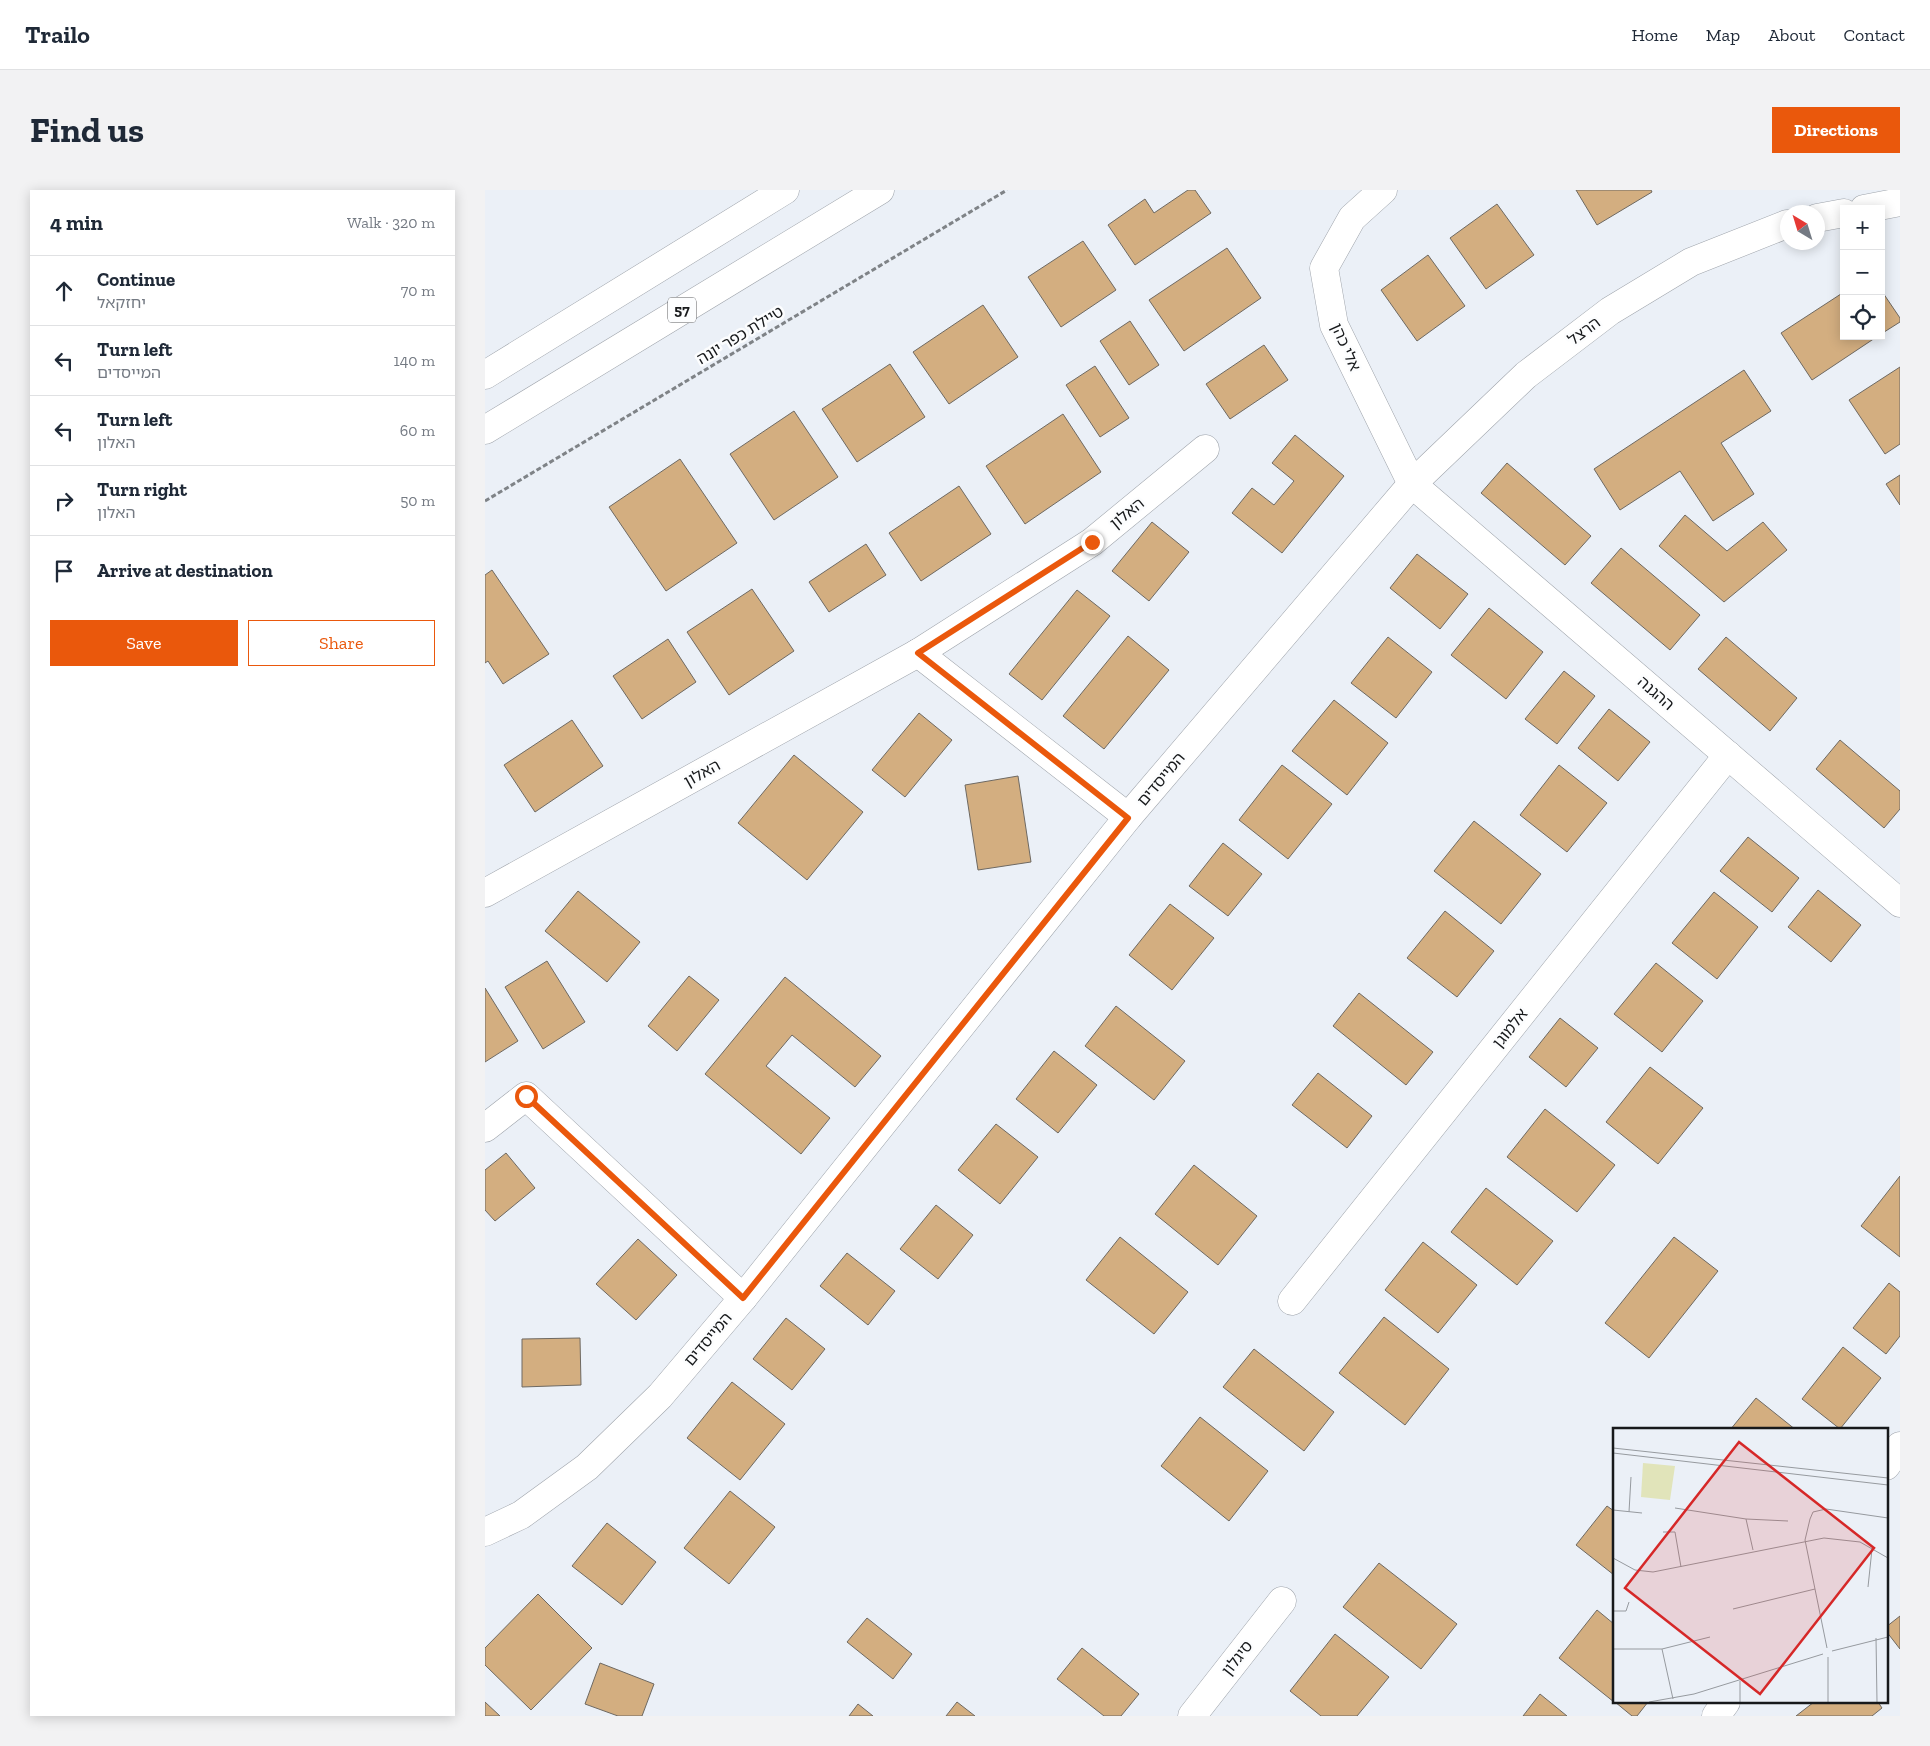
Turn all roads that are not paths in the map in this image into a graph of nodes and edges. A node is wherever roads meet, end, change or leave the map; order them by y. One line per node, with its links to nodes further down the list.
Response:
1 (785, 190): 9 (main road)
2 (880, 190): 10 (main road, 57)
3 (1383, 190): 12 (main road, אלי כהן)
4 (1900, 202): 5 (main road)
5 (1885, 205)
6 (1840, 214): 7 (main road)
7 (1825, 217)
8 (1780, 227): 12 (main road, הרצל)
9 (485, 375)
10 (485, 430)
11 (1205, 450): 13 (main road, האלון)
12 (1412, 484): 14 (main road, ההגנה); 15 (main road, המייסדים)
13 (918, 653): 15 (main road); 16 (main road, האלון)
14 (1728, 755): 17 (main road, ההגנה); 20 (main road, אלמוגן)
15 (1128, 818): 19 (main road, המייסדים)
16 (485, 893)
17 (1900, 903)
18 (485, 1128): 19 (main road)
19 (743, 1298): 23 (main road, המייסדים)
20 (1292, 1302)
21 (1900, 1446): 22 (main road)
22 (1887, 1465)
23 (485, 1532)
24 (1282, 1601): 26 (main road, סיגלון)
25 (1725, 1704): 27 (main road)
26 (1192, 1716)
27 (1716, 1716)

